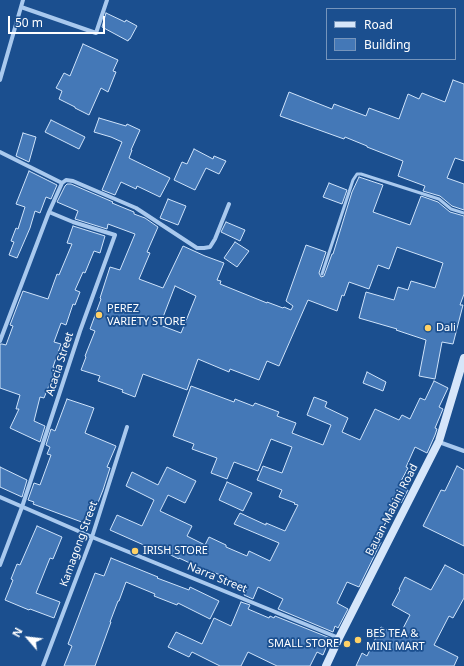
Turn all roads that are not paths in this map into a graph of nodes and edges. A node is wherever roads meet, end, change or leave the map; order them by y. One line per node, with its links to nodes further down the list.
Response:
1 (23, 0): 3 (street)
2 (107, 0): 3 (street)
3 (21, 7): 4 (street)
4 (0, 80)
5 (0, 152): 6 (street)
6 (62, 183): 7 (street); 8 (street)
7 (229, 204)
8 (49, 212): 11 (street); 18 (street, Acacia Street)
9 (464, 213): 10 (lane)
10 (322, 274)
11 (0, 341)
12 (464, 358): 13 (main road, Bauan-Mabini Road)
13 (463, 368): 15 (main road, Bauan-Mabini Road)
14 (127, 427): 19 (street, Kamagong Street)
15 (439, 441): 16 (street); 21 (main road, Bauan-Mabini Road)
16 (464, 451)
17 (0, 497): 18 (street, Narra Street)
18 (22, 507): 19 (street, Narra Street); 20 (street, Acacia Street)
19 (92, 537): 21 (street, Narra Street); 22 (street, Kamagong Street)
20 (0, 565)
21 (339, 638): 23 (main road, Bauan-Mabini Road)
22 (43, 666)
23 (326, 666)

